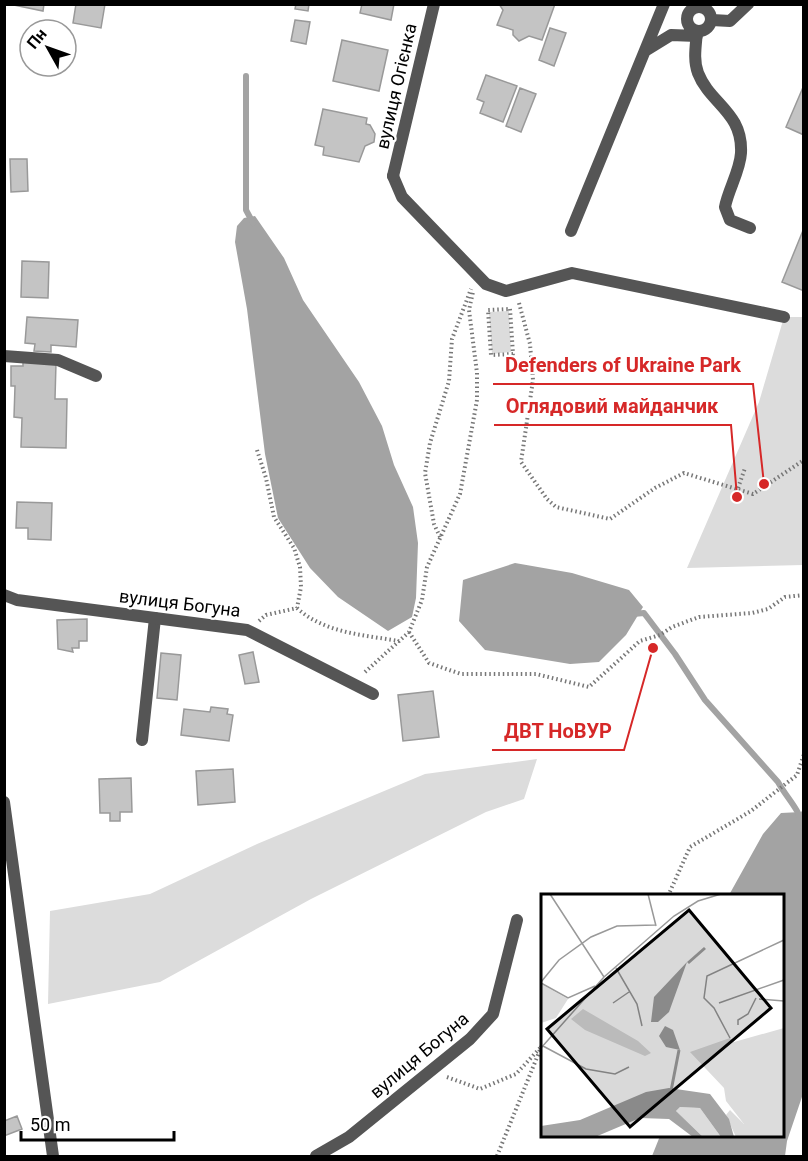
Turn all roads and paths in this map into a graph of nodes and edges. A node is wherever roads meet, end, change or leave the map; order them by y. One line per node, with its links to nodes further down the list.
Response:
1 (434, 4): 10 (street, вулиця Огієнка)
2 (664, 4): 7 (street)
3 (748, 4): 5 (street)
4 (687, 8): 5 (street); 6 (street)
5 (712, 20): 6 (street)
6 (697, 34): 7 (street); 8 (street)
7 (644, 52): 9 (street)
8 (750, 228)
9 (571, 231)
10 (476, 275): 11 (street); 20 (path); 20 (path)
11 (515, 289): 13 (street); 19 (path)
12 (488, 310): 12 (path)
13 (784, 317)
14 (4, 356): 15 (street)
15 (96, 376)
16 (257, 450): 23 (path)
17 (804, 460): 19 (path)
18 (745, 468): 19 (path)
19 (738, 488)
20 (441, 537): 26 (path)
21 (4, 595): 25 (street, вулиця Богуна)
22 (804, 595): 26 (path)
23 (297, 608): 24 (path); 27 (path)
24 (266, 615)
25 (155, 618): 28 (street, вулиця Богуна); 30 (street)
26 (409, 632): 27 (path)
27 (399, 641): 28 (path)
28 (341, 677): 29 (street, вулиця Богуна)
29 (373, 694)
30 (142, 740)
31 (804, 754): 33 (path)
32 (4, 802): 38 (street)
33 (669, 894)
34 (518, 920): 37 (street, вулиця Богуна)
35 (541, 1047): 37 (path)
36 (541, 1048): 40 (path)
37 (430, 1071): 39 (street, вулиця Богуна)
38 (53, 1156)
39 (316, 1156)
40 (497, 1156)

